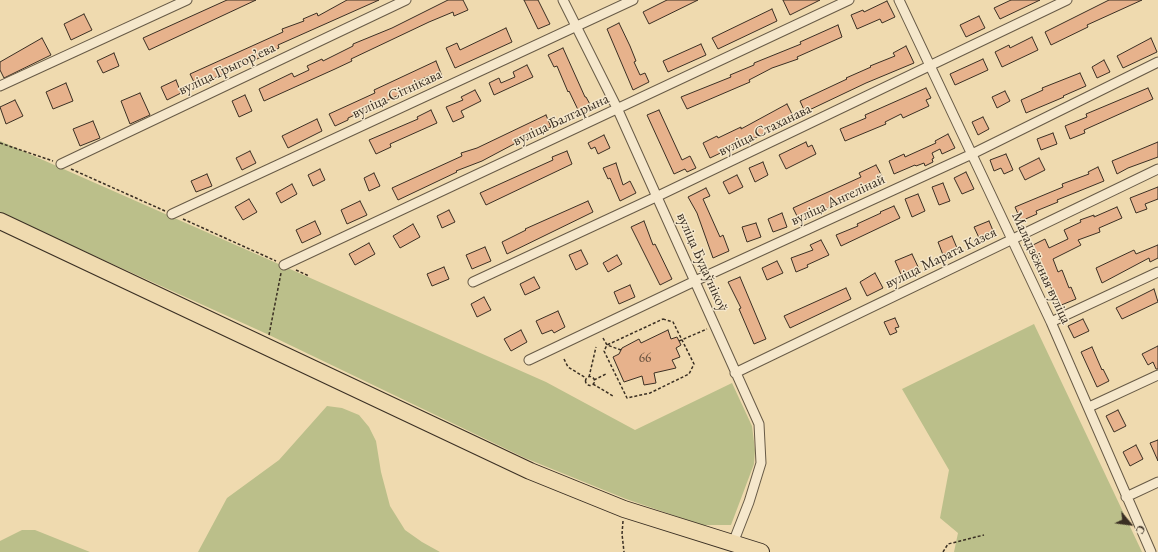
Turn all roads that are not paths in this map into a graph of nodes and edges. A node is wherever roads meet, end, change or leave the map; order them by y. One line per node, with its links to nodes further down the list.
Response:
1 (186, 0): 11 (street)
2 (406, 0): 14 (street, вуліца Грыгорʼева)
3 (564, 0): 8 (street, вуліца Будаўнікоў)
4 (633, 0): 8 (street, вуліца Сітнікава)
5 (849, 0): 12 (street, вуліца Балгарына)
6 (899, 0): 10 (street, Маладзёжная вуліца)
7 (1067, 0): 10 (street, вуліца Стаханава)
8 (576, 26): 12 (street, вуліца Будаўнікоў); 17 (street, вуліца Сітнікава)
9 (1158, 62): 13 (street, вуліца Ангелінай)
10 (930, 66): 13 (street, Маладзёжная вуліца); 16 (street, вуліца Стаханава)
11 (0, 86)
12 (617, 108): 16 (street, вуліца Будаўнікоў); 20 (street, вуліца Балгарына)
13 (972, 154): 19 (street, Маладзёжная вуліца); 22 (street, вуліца Ангелінай)
14 (61, 164)
15 (1158, 169): 19 (street, вуліца Марата Казея)
16 (658, 196): 22 (street, вуліца Будаўнікоў); 23 (street, вуліца Стаханава)
17 (172, 214)
18 (0, 221): 31 (highway)
19 (1012, 239): 24 (street, Маладзёжная вуліца); 26 (street, вуліца Марата Казея)
20 (284, 265)
21 (1158, 272): 24 (street)
22 (694, 281): 25 (street, вуліца Ангелінай); 26 (street, вуліца Будаўнікоў)
23 (473, 282)
24 (1051, 322): 28 (street, Маладзёжная вуліца)
25 (529, 360)
26 (735, 373): 31 (street, вуліца Будаўнікоў)
27 (1158, 375): 28 (street)
28 (1089, 407): 30 (street, Маладзёжная вуліца)
29 (1158, 482): 30 (street)
30 (1126, 497): 33 (street, Маладзёжная вуліца)
31 (733, 543): 32 (highway)
32 (761, 552)
33 (1151, 552)

